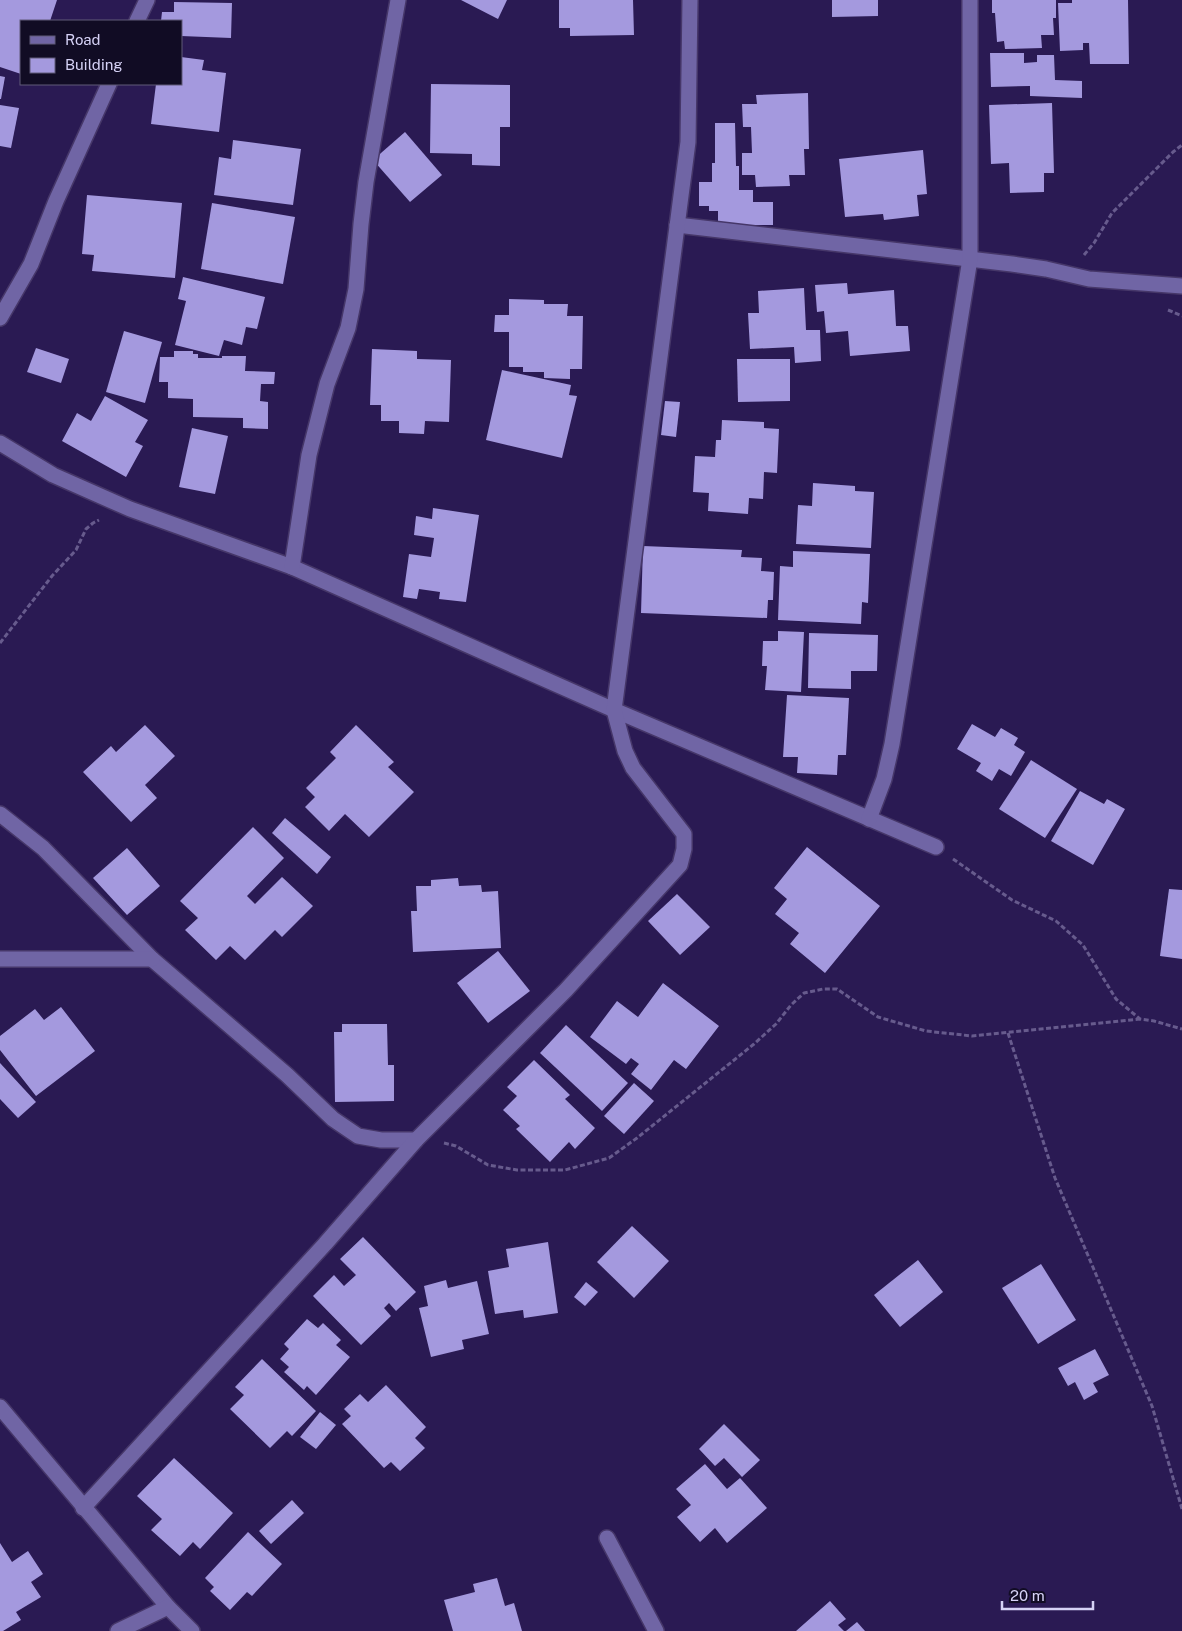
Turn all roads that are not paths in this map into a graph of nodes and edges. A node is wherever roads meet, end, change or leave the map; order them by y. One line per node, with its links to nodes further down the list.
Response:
1 (147, 0): 5 (street)
2 (398, 0): 12 (street)
3 (690, 0): 7 (street)
4 (970, 0): 8 (street)
5 (137, 20)
6 (109, 85): 10 (street)
7 (678, 225): 8 (street); 13 (street)
8 (970, 259): 9 (street); 15 (street)
9 (1182, 286)
10 (0, 318)
11 (0, 443): 12 (street)
12 (292, 568): 13 (street)
13 (614, 710): 15 (street); 19 (street)
14 (0, 814): 18 (street)
15 (869, 819): 16 (street)
16 (936, 847)
17 (0, 959): 18 (street)
18 (152, 959): 19 (street)
19 (418, 1138): 21 (street)
20 (0, 1407): 21 (street)
21 (84, 1508): 23 (street)
22 (607, 1538): 26 (street)
23 (168, 1607): 24 (street); 25 (street)
24 (118, 1631)
25 (192, 1631)
26 (656, 1631)

